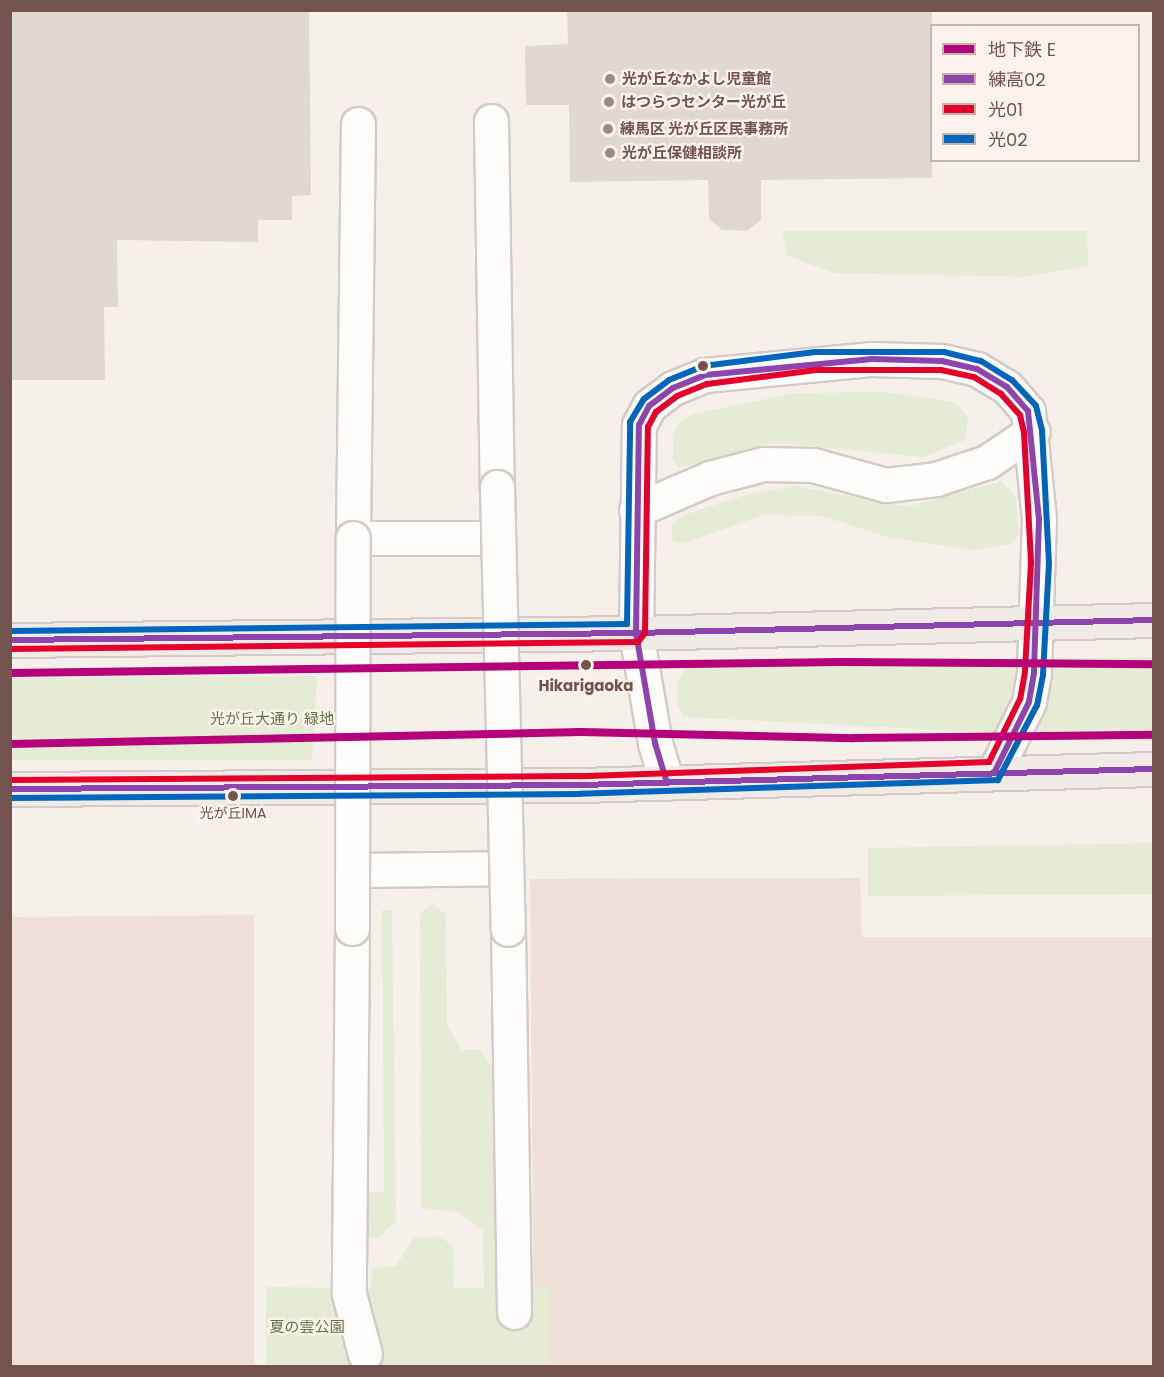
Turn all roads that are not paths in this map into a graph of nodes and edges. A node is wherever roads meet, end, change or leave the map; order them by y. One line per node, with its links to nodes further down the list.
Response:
1 (491, 121): 6 (street, bridge)
2 (358, 124): 5 (street)
3 (1033, 431): 4 (street); 4 (street); 7 (street)
4 (636, 510): 9 (street)
5 (353, 538): 6 (street); 16 (street, bridge)
6 (498, 538): 15 (street, bridge)
7 (1039, 620): 8 (main road); 9 (main road); 12 (street)
8 (1154, 620)
9 (636, 633): 10 (main road); 13 (street)
10 (10, 640)
11 (1154, 769): 12 (main road)
12 (995, 771): 13 (main road)
13 (668, 783): 14 (main road)
14 (10, 789)
15 (506, 868): 16 (street); 17 (street, bridge)
16 (352, 870): 18 (street, bridge)
17 (514, 1312)
18 (365, 1354)

